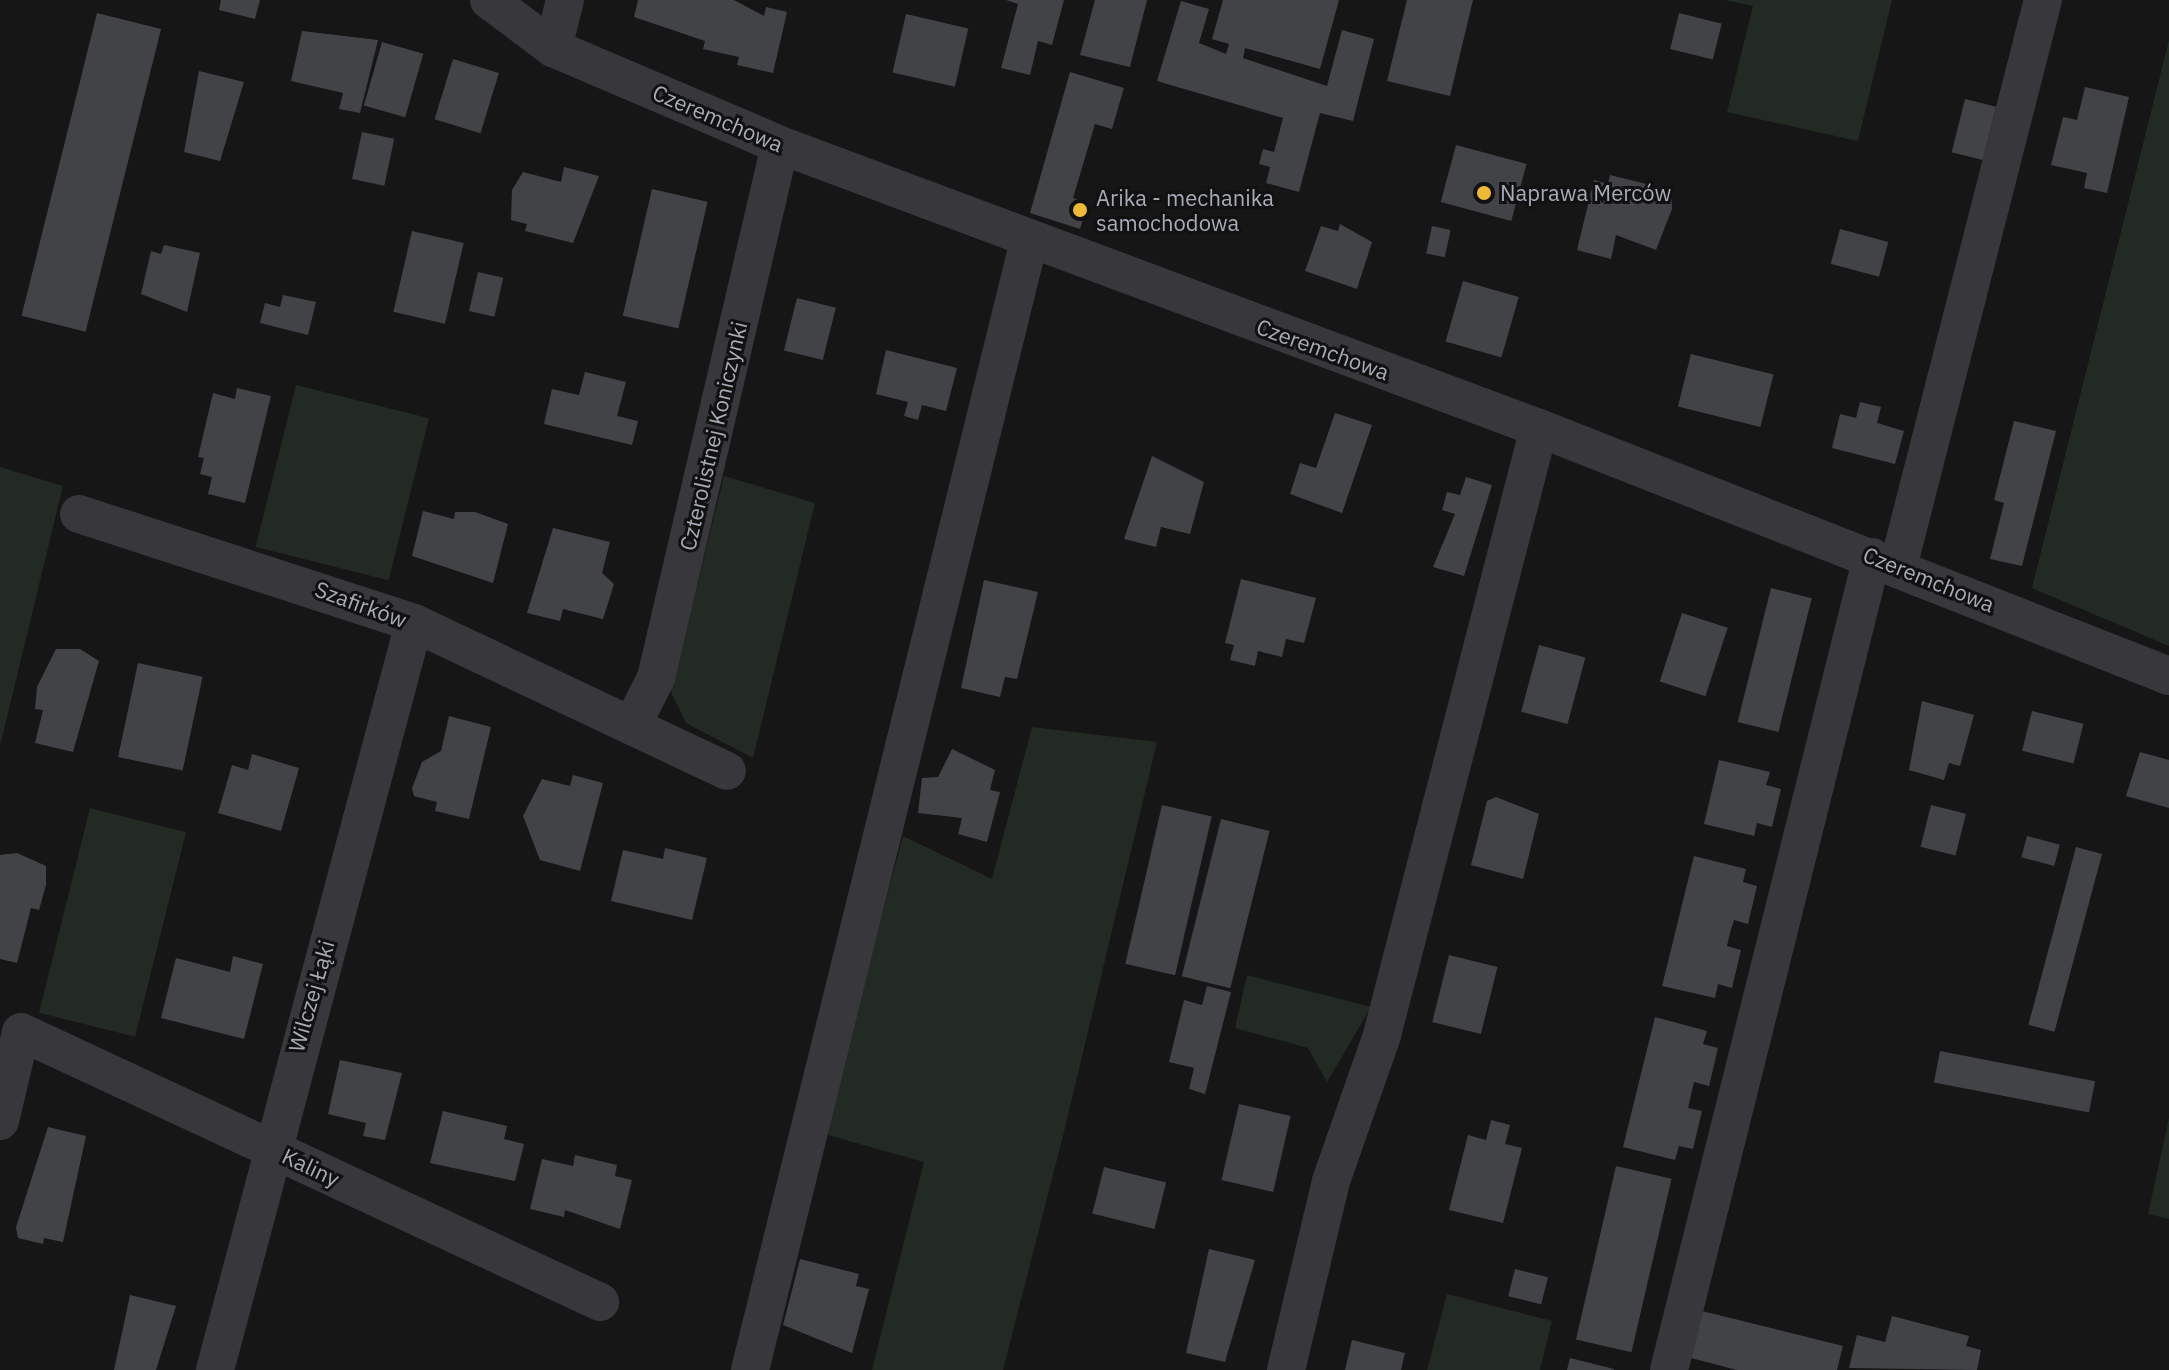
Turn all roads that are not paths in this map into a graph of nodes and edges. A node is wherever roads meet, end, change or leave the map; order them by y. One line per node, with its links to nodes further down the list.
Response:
1 (489, 0): 4 (street, Czeremchowa)
2 (565, 0): 4 (street)
3 (2043, 0): 9 (street)
4 (553, 48): 5 (street, Czeremchowa)
5 (780, 145): 6 (street, Czeremchowa); 12 (street, Czterolistnej Koniczynki)
6 (1029, 241): 7 (street, Czeremchowa); 18 (street)
7 (1539, 428): 9 (street, Czeremchowa); 19 (street)
8 (79, 514): 10 (street, Szafirków)
9 (1885, 562): 11 (street, Czeremchowa); 20 (street)
10 (414, 623): 12 (street, Szafirków); 15 (street, Wilczej Łąki)
11 (2169, 676)
12 (633, 723): 13 (street, Szafirków)
13 (727, 771)
14 (0, 1121): 15 (street, Kaliny)
15 (269, 1147): 16 (street, Kaliny); 17 (street, Wilczej Łąki)
16 (600, 1302)
17 (215, 1370)
18 (750, 1370)
19 (1286, 1370)
20 (1669, 1370)

